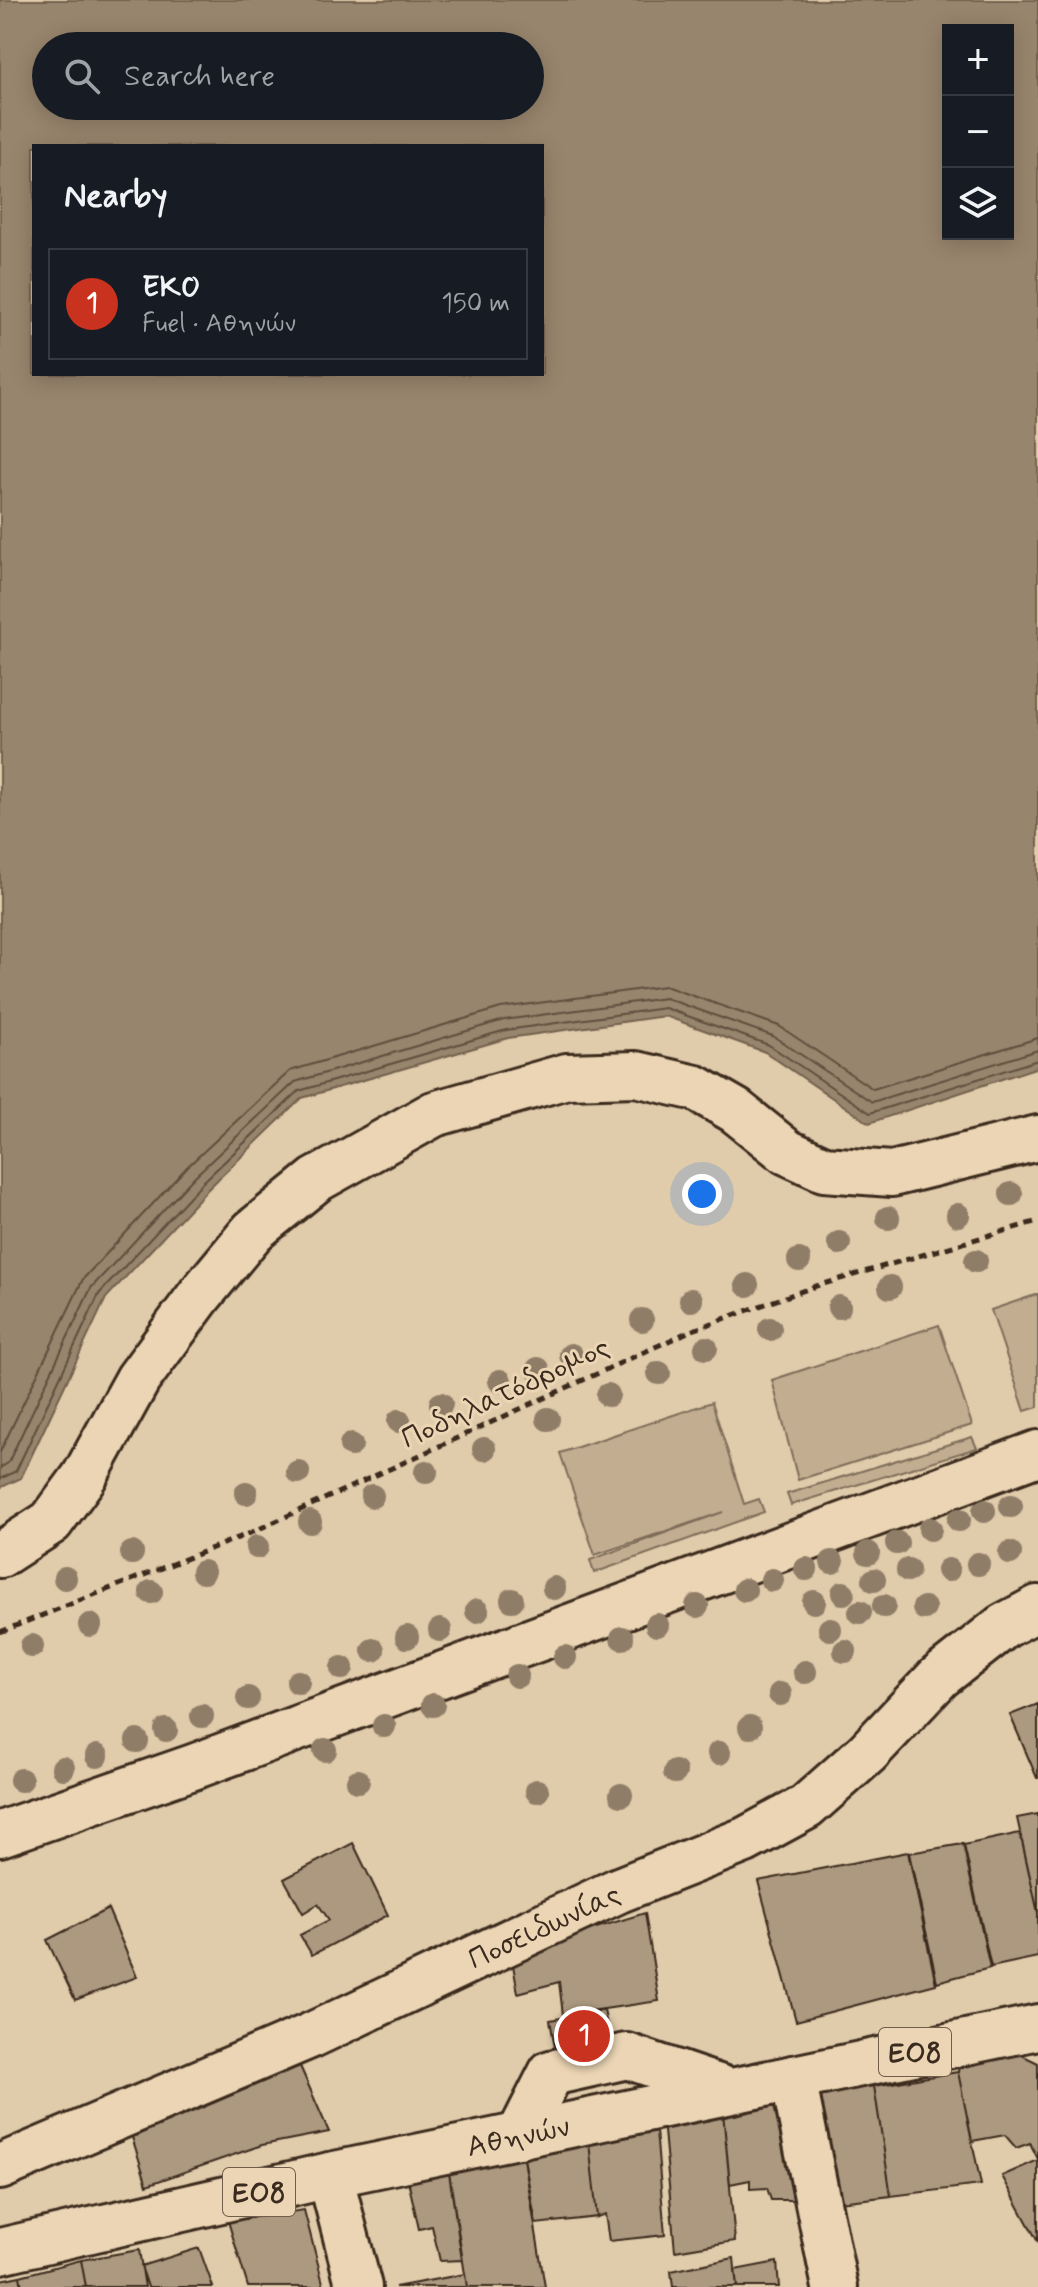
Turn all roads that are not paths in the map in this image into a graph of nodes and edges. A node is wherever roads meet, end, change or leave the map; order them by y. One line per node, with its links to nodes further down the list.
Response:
1 (1038, 1138): 3 (street)
2 (1038, 1453): 5 (street)
3 (0, 1555)
4 (1038, 1608): 8 (street, Ποσειδωνίας)
5 (0, 1834)
6 (1038, 2027): 7 (street, Αθηνών / ΕΟ8)
7 (793, 2078): 9 (street, Αθηνών / ΕΟ8); 12 (street)
8 (0, 2167)
9 (330, 2175): 10 (street, Αθηνών / ΕΟ8); 11 (street)
10 (0, 2251)
11 (359, 2287)
12 (835, 2287)

